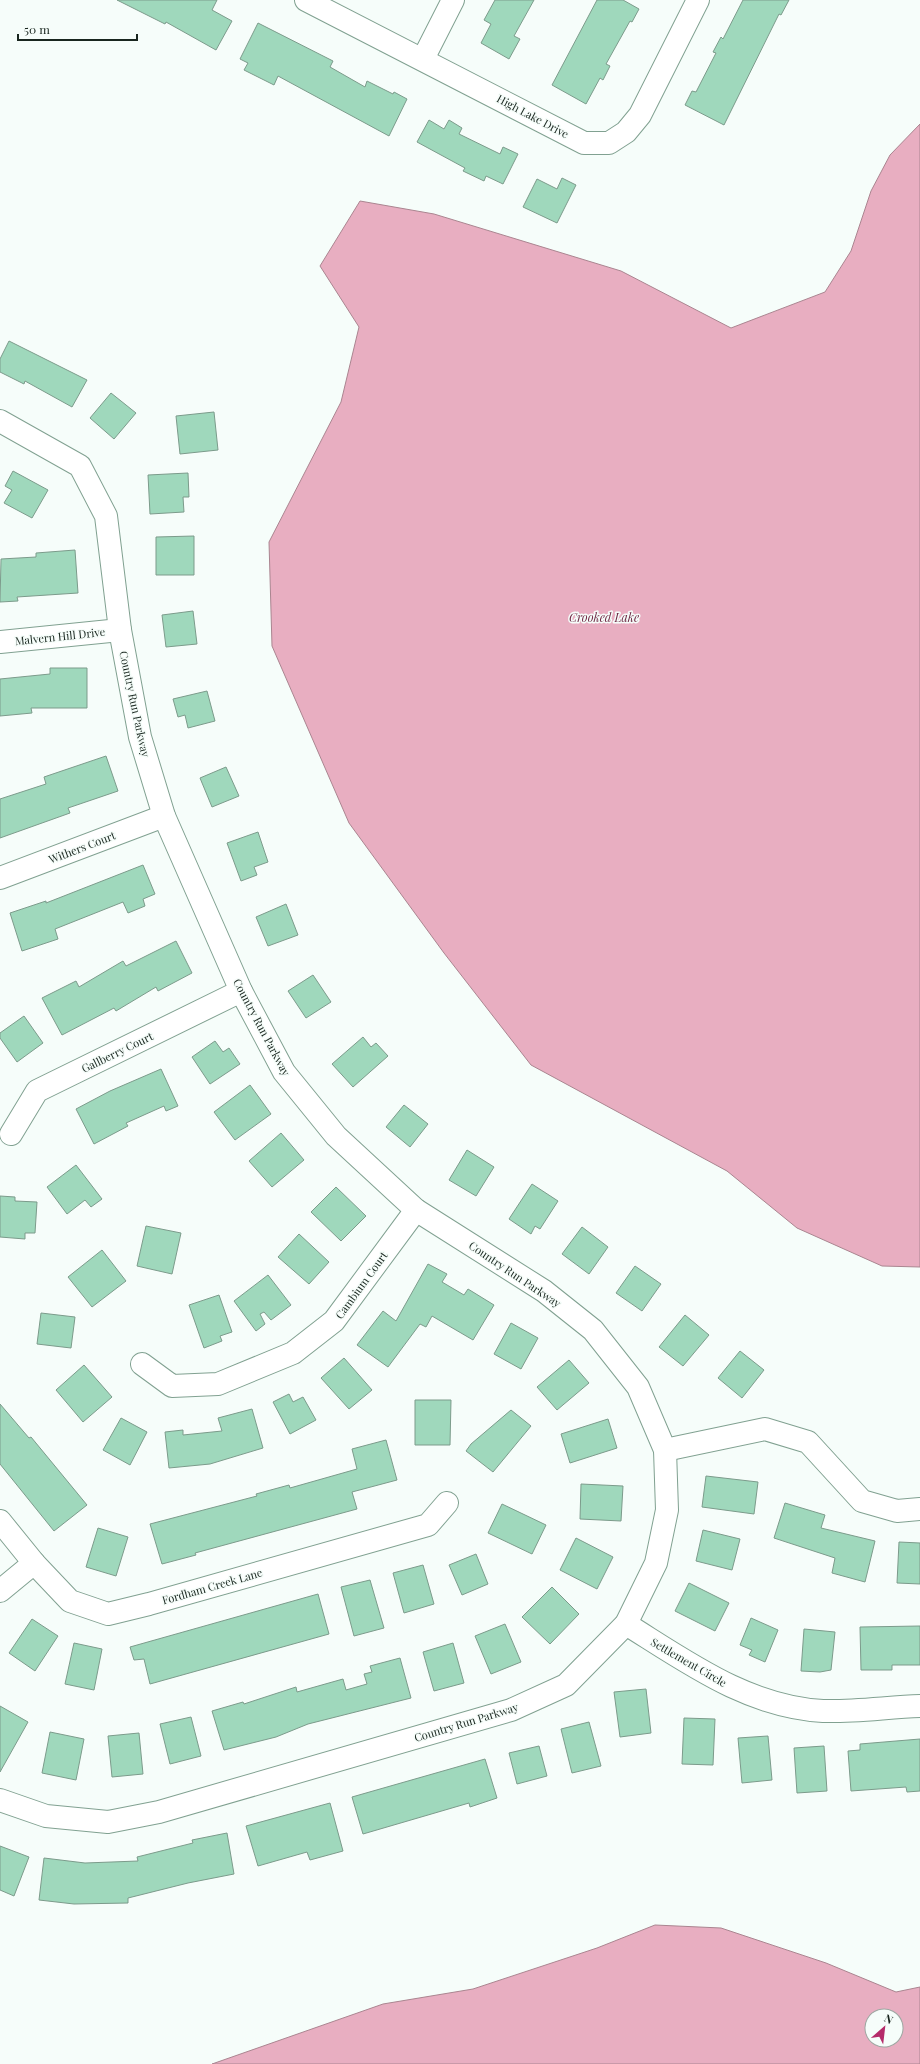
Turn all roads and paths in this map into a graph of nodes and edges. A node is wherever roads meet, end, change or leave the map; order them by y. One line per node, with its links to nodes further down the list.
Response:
1 (306, 0): 4 (street, High Lake Drive)
2 (453, 0): 4 (street)
3 (698, 0): 4 (street, High Lake Drive)
4 (423, 59)
5 (0, 421): 6 (street, Country Run Parkway)
6 (120, 630): 7 (street, Malvern Hill Drive); 8 (street, Country Run Parkway)
7 (0, 642)
8 (164, 816): 9 (street, Withers Court); 10 (street, Country Run Parkway)
9 (0, 878)
10 (241, 991): 11 (street, Gallberry Court); 12 (street, Country Run Parkway)
11 (11, 1134)
12 (416, 1210): 13 (street, Cambium Court); 14 (street, Country Run Parkway)
13 (142, 1364)
14 (665, 1450): 16 (street); 20 (street, Country Run Parkway)
15 (447, 1503): 18 (street, Fordham Creek Lane)
16 (920, 1509)
17 (0, 1521): 18 (street, Fordham Creek Lane)
18 (34, 1563): 19 (street)
19 (0, 1591)
20 (626, 1624): 21 (street, Settlement Circle); 22 (street, Country Run Parkway)
21 (920, 1706)
22 (0, 1800)

